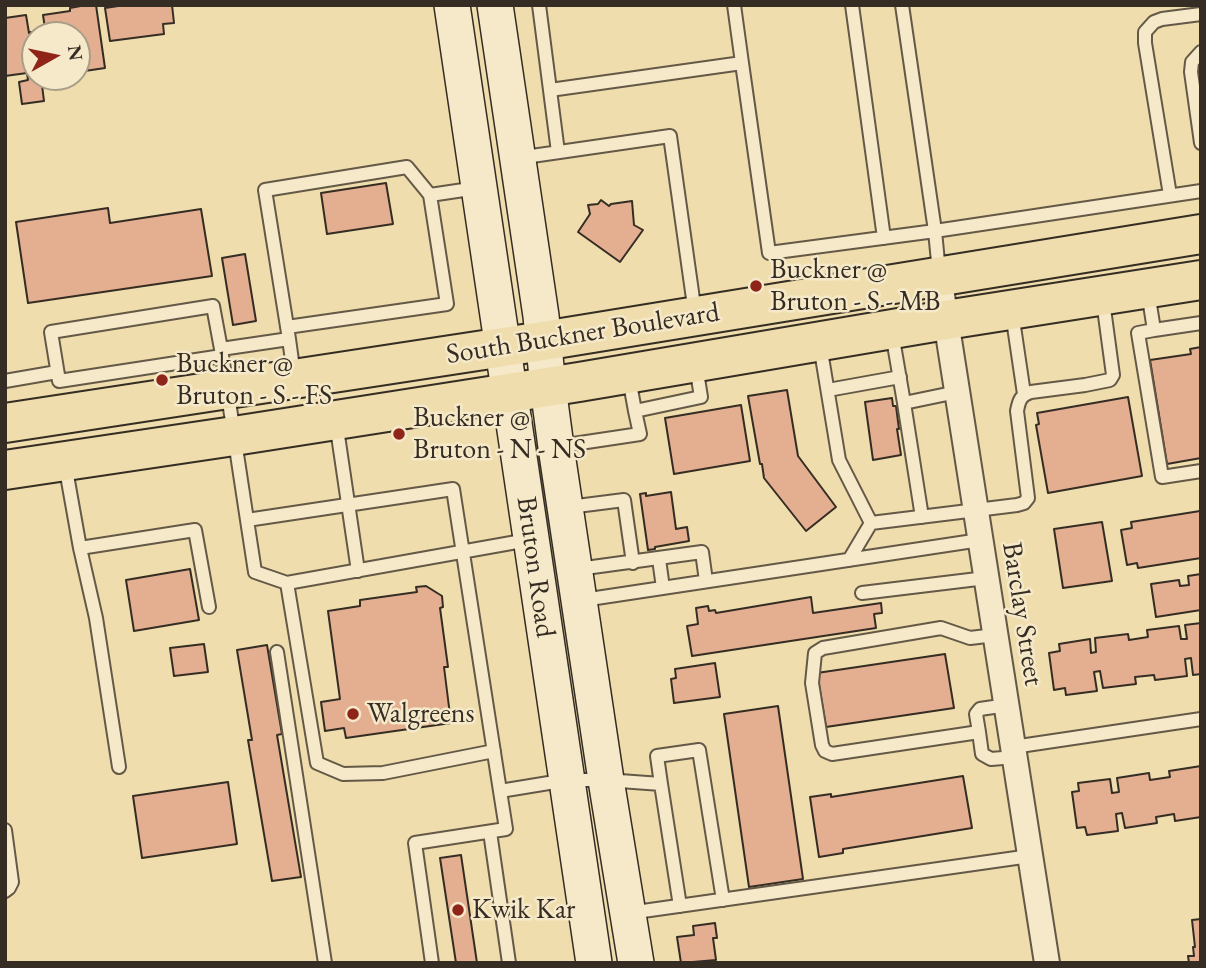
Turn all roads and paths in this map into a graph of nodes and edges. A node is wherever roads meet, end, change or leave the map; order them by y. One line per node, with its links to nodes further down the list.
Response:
1 (452, 5): 14 (main road, Bruton Road)
2 (495, 5): 13 (main road, Bruton Road)
3 (539, 5): 10 (lane)
4 (734, 5): 9 (lane)
5 (852, 5): 20 (lane)
6 (902, 5): 18 (lane)
7 (1201, 14): 17 (lane)
8 (1201, 52): 11 (lane)
9 (742, 63): 10 (lane); 20 (lane)
10 (550, 90): 12 (lane)
11 (1201, 143)
12 (558, 152): 13 (lane); 26 (lane)
13 (518, 158): 32 (main road, Bruton Road)
14 (479, 188): 16 (lane); 34 (main road, Bruton Road)
15 (1201, 191): 17 (lane)
16 (430, 195): 31 (lane); 31 (lane)
17 (1170, 195): 18 (lane)
18 (935, 231): 20 (lane); 21 (lane)
19 (1201, 234): 21 (main road, South Buckner Boulevard)
20 (884, 238)
21 (939, 276): 26 (main road, South Buckner Boulevard); 27 (street, Barclay Street)
22 (1201, 280): 23 (main road, South Buckner Boulevard)
23 (1147, 288): 24 (main road, South Buckner Boulevard); 30 (lane)
24 (1102, 295): 25 (main road, South Buckner Boulevard); 46 (lane)
25 (1012, 309): 27 (main road, South Buckner Boulevard); 46 (lane)
26 (696, 316): 32 (main road, South Buckner Boulevard)
27 (946, 320): 29 (main road, South Buckner Boulevard); 43 (street, Barclay Street)
28 (1201, 323): 30 (lane)
29 (892, 329): 33 (main road, South Buckner Boulevard); 38 (lane)
30 (1154, 330): 55 (lane)
31 (288, 333): 36 (lane); 39 (lane)
32 (543, 341): 34 (main road, South Buckner Boulevard); 41 (main road, Bruton Road)
33 (820, 341): 35 (main road, South Buckner Boulevard); 42 (lane)
34 (502, 347): 39 (main road, South Buckner Boulevard); 45 (main road, Bruton Road)
35 (695, 362): 37 (main road, South Buckner Boulevard); 48 (lane)
36 (223, 365): 39 (main road, South Buckner Boulevard); 44 (main road, South Buckner Boulevard); 44 (lane); 51 (lane)
37 (628, 374): 41 (main road, South Buckner Boulevard); 48 (lane)
38 (900, 377): 42 (lane); 47 (lane)
39 (294, 378)
40 (5, 381): 44 (lane)
41 (548, 387): 45 (main road, South Buckner Boulevard); 52 (main road, Bruton Road)
42 (828, 390): 61 (lane)
43 (957, 392): 47 (lane); 58 (street, Barclay Street)
44 (61, 393): 50 (main road, South Buckner Boulevard)
45 (509, 393): 49 (main road, South Buckner Boulevard); 62 (main road, Bruton Road)
46 (1024, 394): 58 (lane)
47 (904, 403): 59 (lane)
48 (635, 411): 52 (lane)
49 (336, 419): 51 (main road, South Buckner Boulevard); 56 (lane)
50 (5, 423)
51 (234, 436): 53 (main road, South Buckner Boulevard); 60 (lane)
52 (556, 447): 57 (main road, Bruton Road)
53 (64, 460): 54 (main road, South Buckner Boulevard); 64 (lane)
54 (5, 470)
55 (1201, 471)
56 (348, 505): 60 (lane); 65 (lane); 69 (lane)
57 (565, 508): 68 (lane); 73 (main road, Bruton Road)
58 (975, 512): 59 (lane); 63 (street, Barclay Street)
59 (922, 517): 61 (lane)
60 (247, 520): 72 (lane)
61 (872, 523): 67 (lane)
62 (532, 540): 65 (lane); 85 (main road, Bruton Road)
63 (980, 540): 67 (lane); 70 (street, Barclay Street)
64 (80, 548): 76 (lane); 84 (lane)
65 (463, 552): 69 (lane); 82 (lane)
66 (659, 559): 68 (lane); 71 (lane); 74 (lane)
67 (849, 560): 71 (lane)
68 (633, 563): 73 (lane)
69 (358, 571): 72 (lane)
70 (986, 578): 75 (lane); 77 (street, Barclay Street)
71 (706, 582): 74 (lane)
72 (287, 583): 82 (lane)
73 (577, 585): 74 (lane); 86 (main road, Bruton Road)
74 (663, 588)
75 (862, 593)
76 (209, 607)
77 (995, 635): 79 (street, Barclay Street); 81 (lane)
78 (276, 652): 96 (lane)
79 (1007, 705): 81 (lane); 83 (street, Barclay Street)
80 (1201, 719): 83 (lane)
81 (979, 732): 83 (lane)
82 (494, 751): 88 (lane)
83 (1014, 752): 91 (street, Barclay Street)
84 (119, 767)
85 (567, 780): 86 (lane); 88 (lane); 99 (main road, Bruton Road)
86 (606, 780): 87 (lane); 95 (main road, Bruton Road)
87 (660, 784): 93 (lane); 94 (lane)
88 (500, 791): 90 (lane)
89 (5, 830): 92 (lane)
90 (490, 832): 97 (lane); 98 (lane)
91 (1030, 856): 93 (lane); 101 (street, Barclay Street)
92 (5, 891)
93 (723, 900): 94 (lane)
94 (680, 906): 95 (lane)
95 (628, 913): 100 (main road, Bruton Road)
96 (325, 963)
97 (432, 963)
98 (509, 963)
99 (594, 963)
100 (636, 963)
101 (1047, 963)

